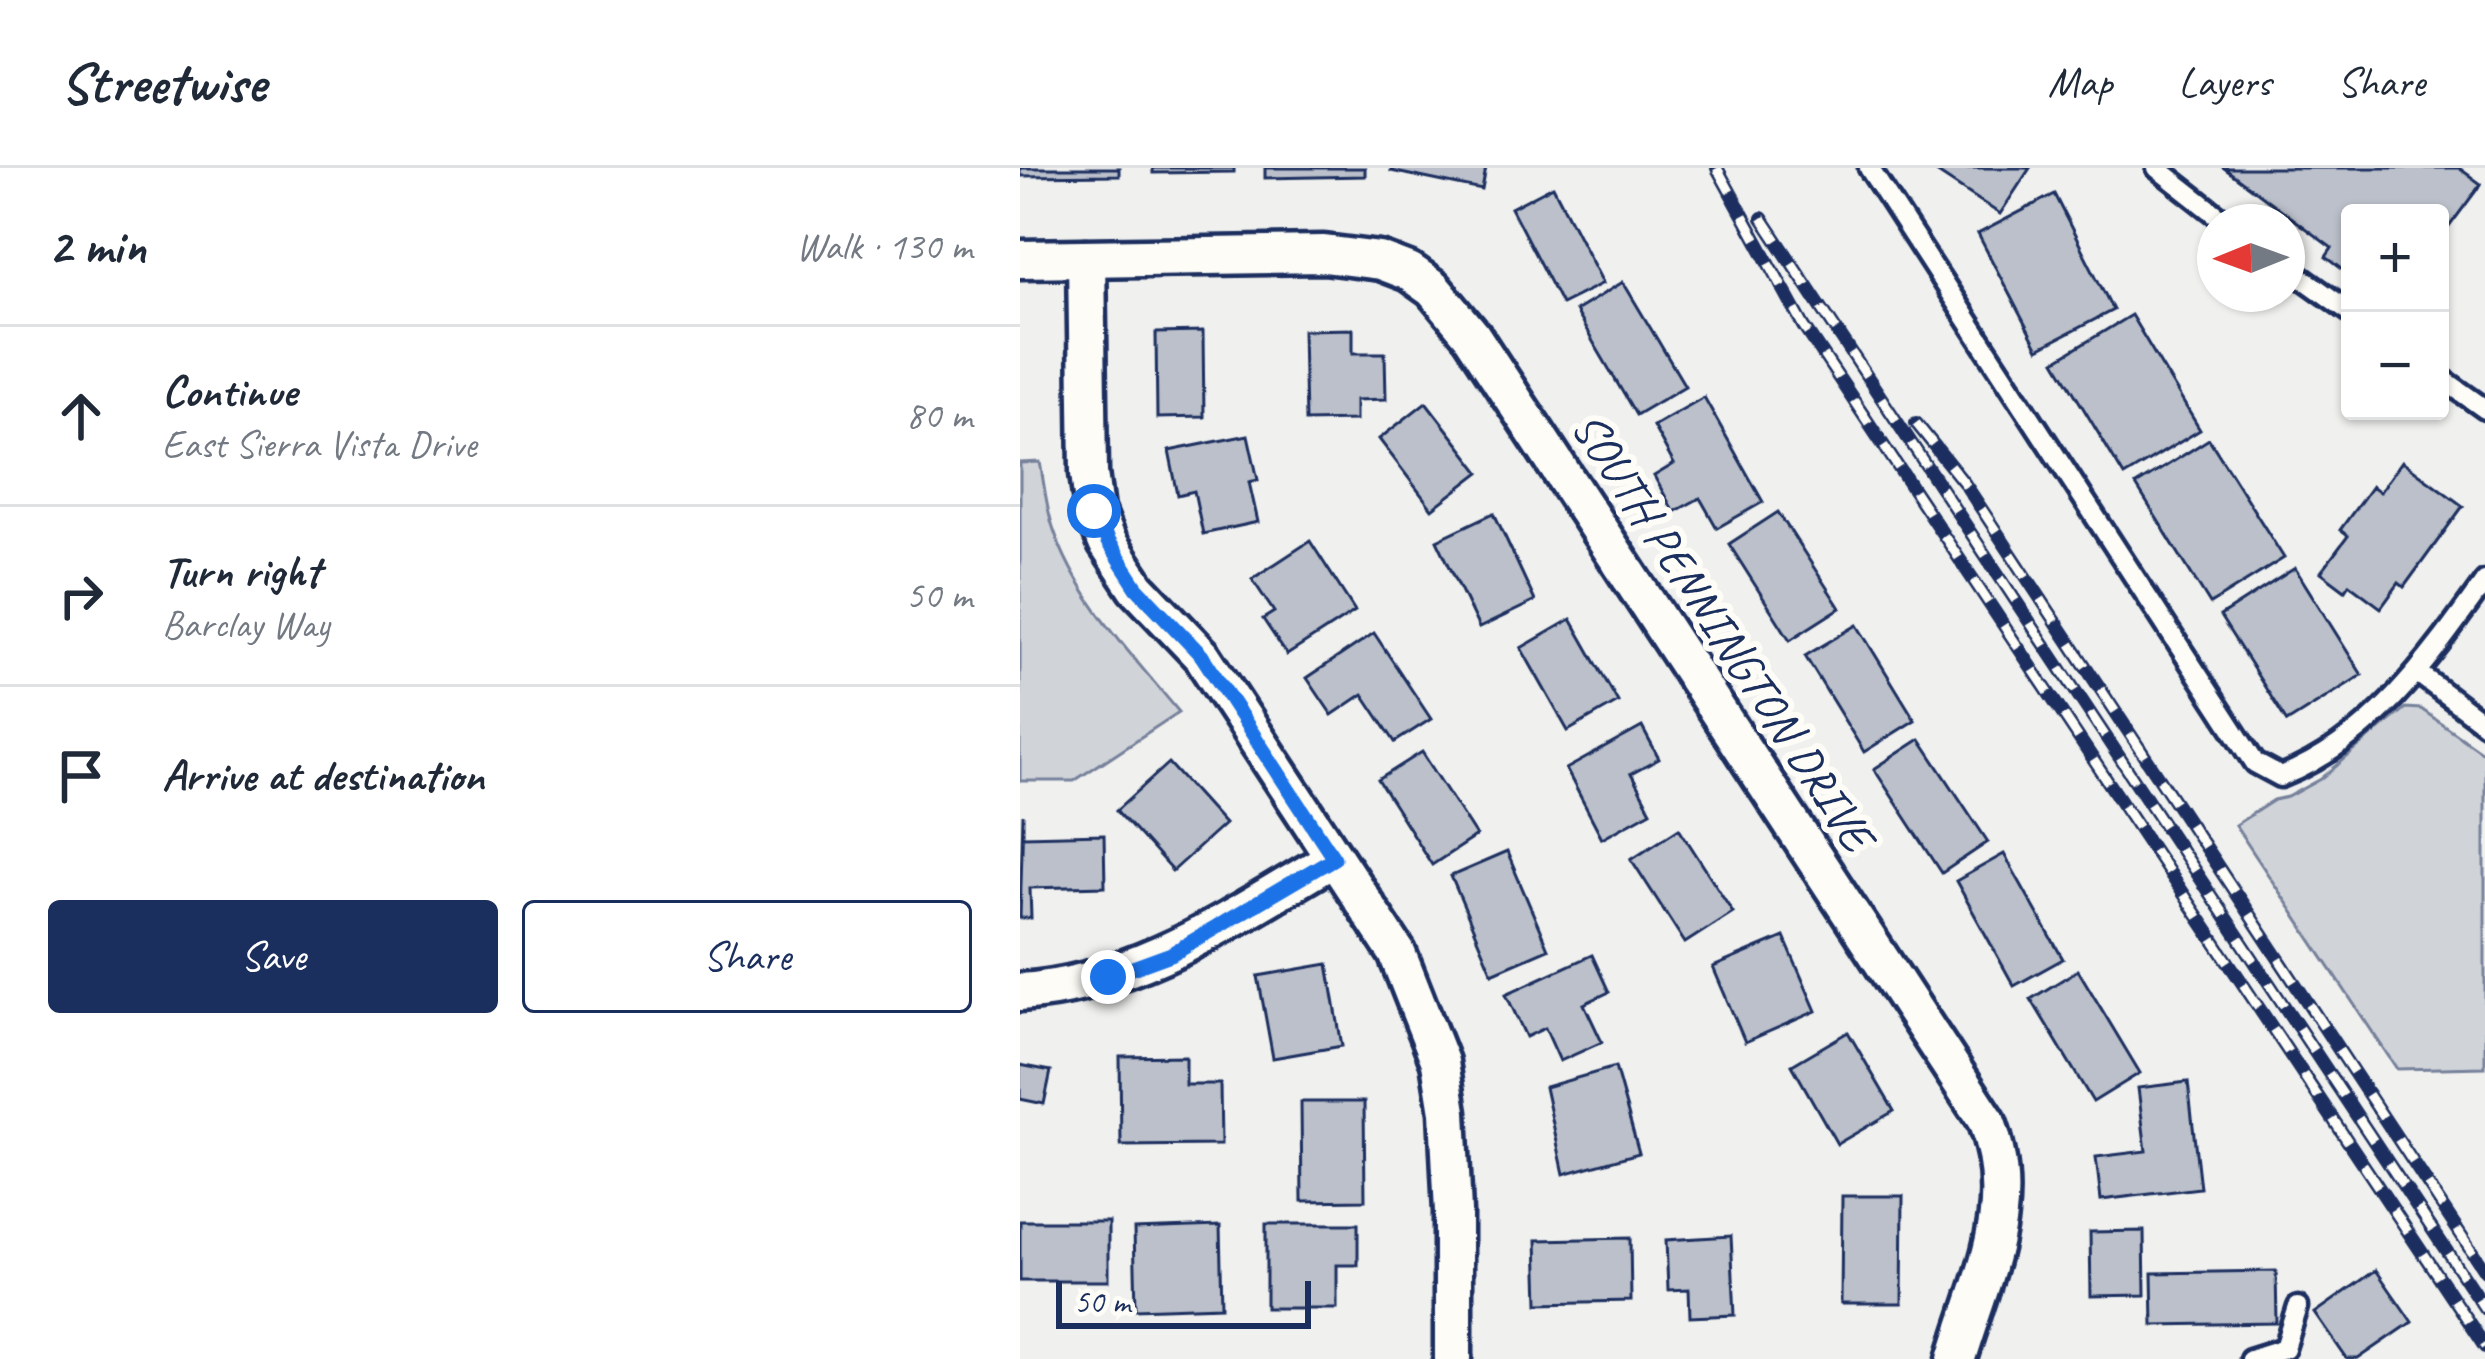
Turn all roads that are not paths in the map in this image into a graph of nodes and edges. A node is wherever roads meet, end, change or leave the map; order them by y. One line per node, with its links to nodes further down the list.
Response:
1 (1869, 168): 11 (lane)
2 (2157, 168): 3 (lane)
3 (2203, 204)
4 (1086, 258): 5 (street, SOUTH PENNINGTON DRIVE); 13 (street); 17 (street, SOUTH PENNINGTON DRIVE)
5 (1020, 259)
6 (2305, 280): 7 (lane)
7 (2341, 306)
8 (2449, 383): 9 (lane)
9 (2485, 409)
10 (2485, 581): 11 (lane)
11 (2419, 674): 12 (lane)
12 (2485, 724)
13 (1334, 858): 14 (street); 16 (street)
14 (1020, 992)
15 (2298, 1307): 18 (lane)
16 (1453, 1359)
17 (1957, 1359)
18 (2250, 1359)

